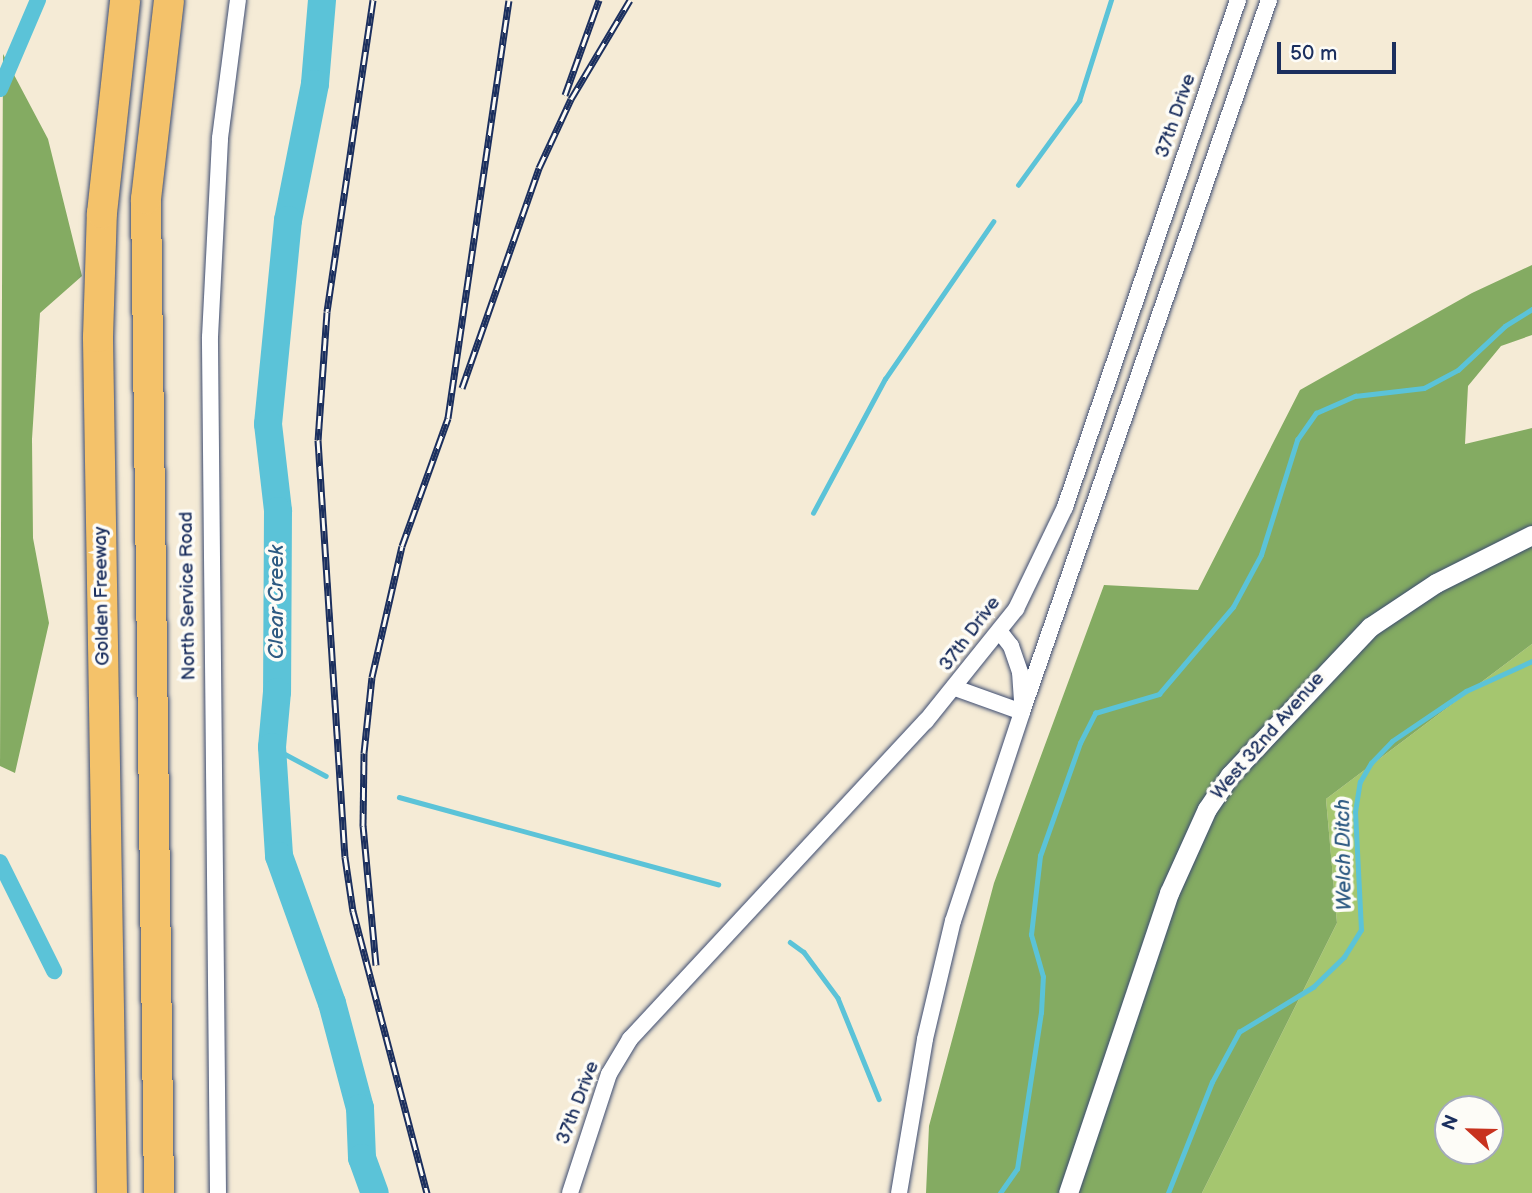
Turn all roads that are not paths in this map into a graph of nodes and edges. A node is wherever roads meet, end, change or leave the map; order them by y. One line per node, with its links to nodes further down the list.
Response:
1 (125, 0): 10 (highway, Golden Freeway)
2 (169, 0): 11 (highway)
3 (238, 0): 12 (street, North Service Road)
4 (1238, 0): 7 (street, 37th Drive)
5 (1269, 0): 9 (street)
6 (1532, 535): 15 (street, West 32nd Avenue)
7 (1000, 632): 8 (street, 37th Drive); 9 (street)
8 (955, 688): 9 (street); 13 (street, 37th Drive)
9 (1022, 712): 14 (street)
10 (112, 1193)
11 (159, 1193)
12 (218, 1193)
13 (570, 1193)
14 (899, 1193)
15 (1068, 1193)

